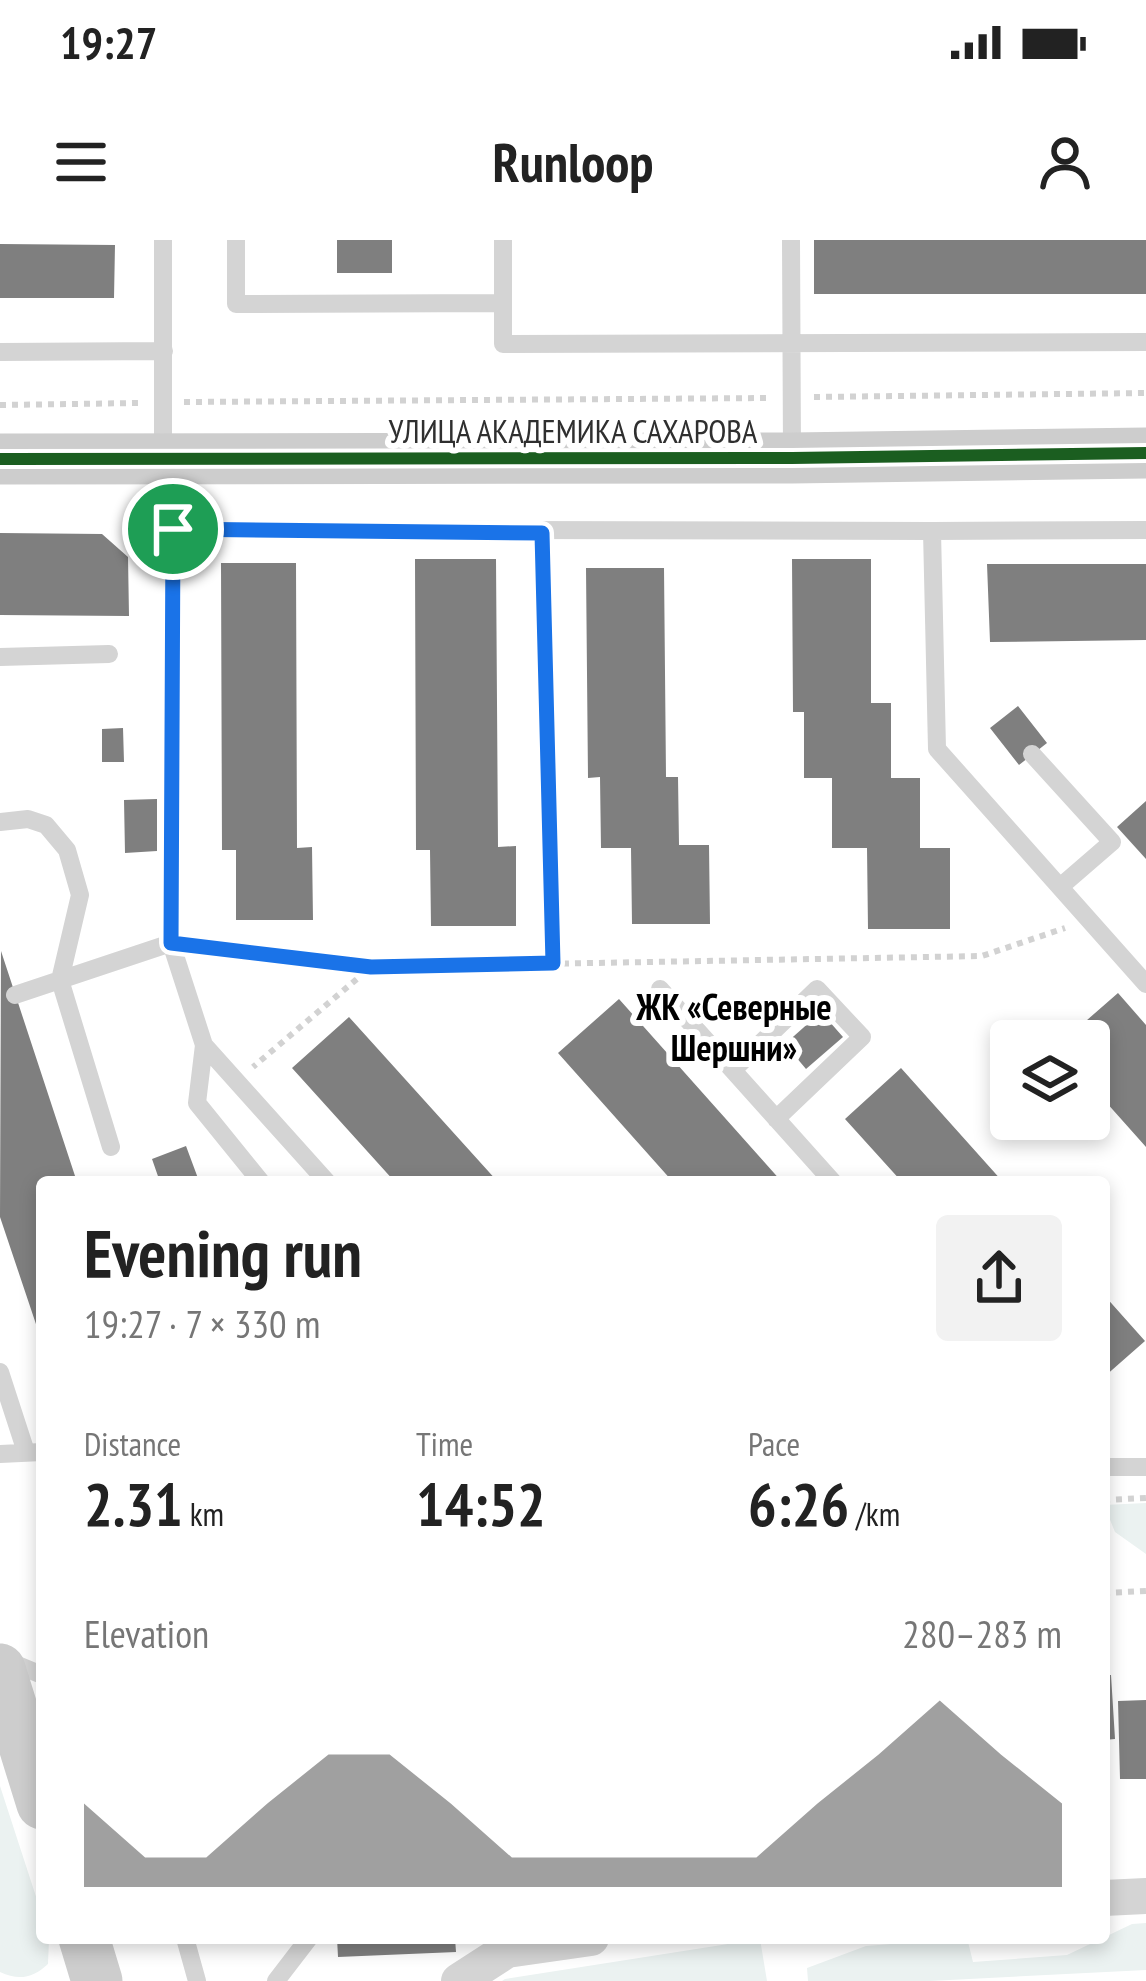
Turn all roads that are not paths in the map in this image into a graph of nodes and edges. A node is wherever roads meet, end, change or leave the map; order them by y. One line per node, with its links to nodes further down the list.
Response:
1 (163, 240): 9 (lane)
2 (236, 240): 5 (lane)
3 (502, 240): 5 (lane)
4 (791, 240): 7 (lane)
5 (503, 303): 7 (lane)
6 (1146, 341): 7 (lane)
7 (792, 343): 12 (lane)
8 (0, 352): 9 (lane)
9 (164, 352): 11 (lane)
10 (1146, 453): 12 (street, УЛИЦА АКАДЕМИКА САХАРОВА)
11 (163, 457): 12 (street, УЛИЦА АКАДЕМИКА САХАРОВА); 13 (street, УЛИЦА АКАДЕМИКА САХАРОВА); 14 (lane)
12 (792, 458)
13 (0, 459)
14 (173, 529): 17 (lane); 24 (lane)
15 (1146, 530): 16 (lane)
16 (932, 531): 17 (lane); 22 (lane)
17 (542, 533): 23 (lane)
18 (109, 654): 19 (lane)
19 (0, 657)
20 (1033, 754): 22 (lane)
21 (0, 822): 26 (lane)
22 (1060, 887): 25 (lane)
23 (550, 905)
24 (171, 943): 26 (lane); 29 (lane)
25 (1144, 976)
26 (60, 980): 28 (lane); 32 (lane)
27 (660, 989): 30 (lane)
28 (15, 995)
29 (204, 1045): 33 (lane); 34 (lane)
30 (733, 1070): 31 (lane); 31 (lane)
31 (776, 1119): 35 (lane)
32 (111, 1147)
33 (256, 1176)
34 (322, 1176)
35 (827, 1176)
36 (0, 1372): 37 (lane)
37 (34, 1452): 38 (lane)
38 (0, 1454)
39 (1110, 1467): 40 (lane)
40 (1146, 1467)
41 (0, 1658): 43 (lane)
42 (0, 1670): 44 (street)
43 (36, 1673)
44 (36, 1785)
45 (1146, 1896): 46 (street)
46 (1110, 1898)
47 (86, 1944): 51 (street)
48 (187, 1944): 52 (lane)
49 (304, 1944): 53 (lane)
50 (508, 1944): 54 (street)
51 (97, 1981)
52 (196, 1981)
53 (276, 1981)
54 (459, 1981)

